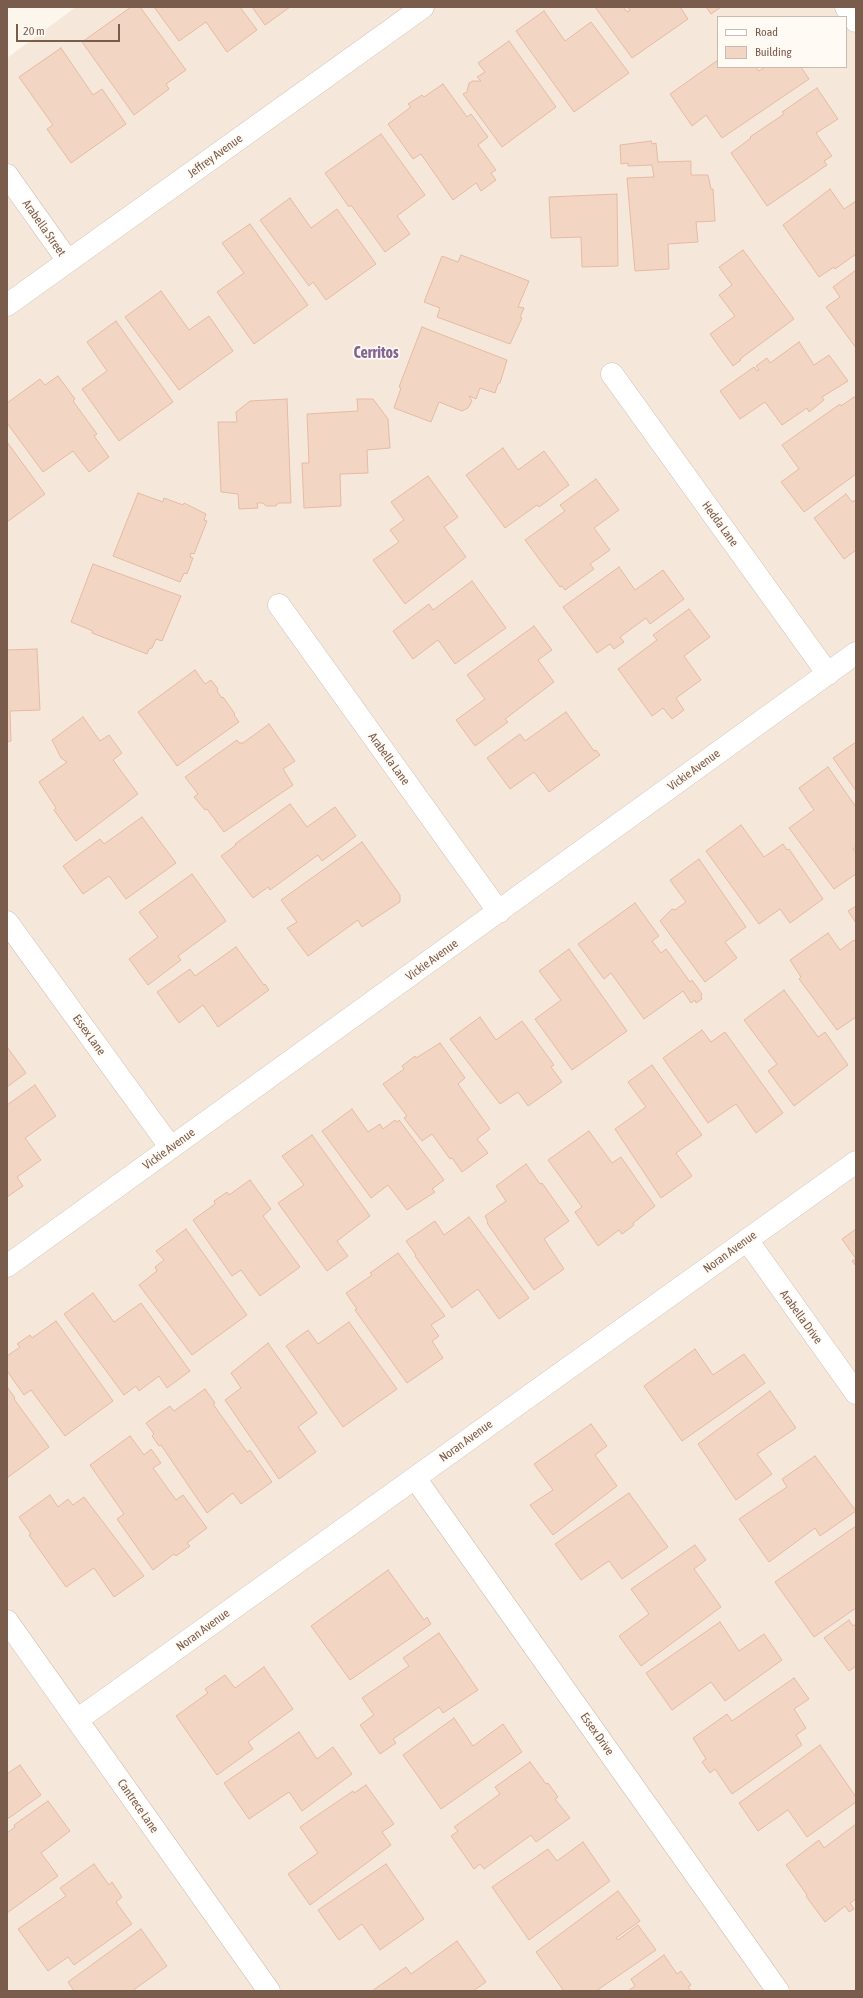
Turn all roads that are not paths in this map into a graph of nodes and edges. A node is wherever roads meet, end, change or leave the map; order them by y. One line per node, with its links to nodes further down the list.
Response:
1 (423, 7): 5 (street, Jeffrey Avenue)
2 (846, 7): 3 (street)
3 (856, 21)
4 (7, 175): 5 (street, Arabella Street)
5 (68, 261): 6 (street, Jeffrey Avenue)
6 (7, 305)
7 (612, 374): 10 (street, Hedda Lane)
8 (279, 605): 11 (street, Arabella Lane)
9 (856, 653): 10 (street, Vickie Avenue)
10 (828, 674): 11 (street, Vickie Avenue)
11 (499, 912): 13 (street, Vickie Avenue)
12 (7, 922): 13 (street, Essex Lane)
13 (171, 1148): 16 (street, Vickie Avenue)
14 (856, 1162): 15 (street, Noran Avenue)
15 (747, 1240): 17 (street, Arabella Drive); 18 (street, Noran Avenue)
16 (7, 1266)
17 (856, 1393)
18 (415, 1478): 20 (street, Noran Avenue); 22 (street, Essex Drive)
19 (7, 1621): 20 (street, Cantrece Lane)
20 (77, 1720): 21 (street, Cantrece Lane)
21 (269, 1991)
22 (778, 1991)

